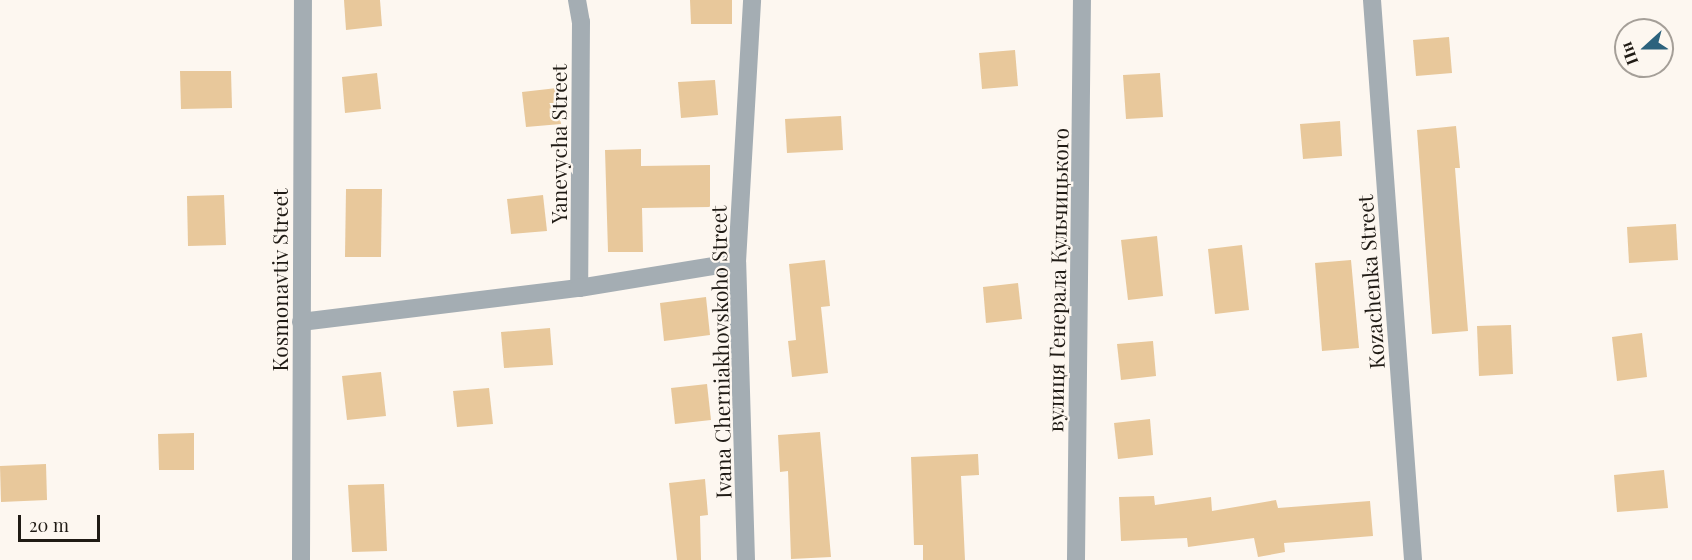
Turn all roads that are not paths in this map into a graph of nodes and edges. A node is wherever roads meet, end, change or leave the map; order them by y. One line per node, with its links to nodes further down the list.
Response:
1 (303, 0): 8 (street, Kosmonavtiv Street)
2 (577, 0): 7 (street, Yanevycha Street)
3 (752, 0): 6 (street, Ivana Cherniakhovskoho Street)
4 (1082, 0): 11 (street, вулиця Генерала Кульчицького)
5 (1372, 0): 12 (street, Kozachenka Street)
6 (737, 262): 7 (street); 10 (street, Ivana Cherniakhovskoho Street)
7 (579, 288): 8 (street)
8 (301, 322): 9 (street, Kosmonavtiv Street)
9 (301, 560)
10 (746, 560)
11 (1076, 560)
12 (1413, 560)

